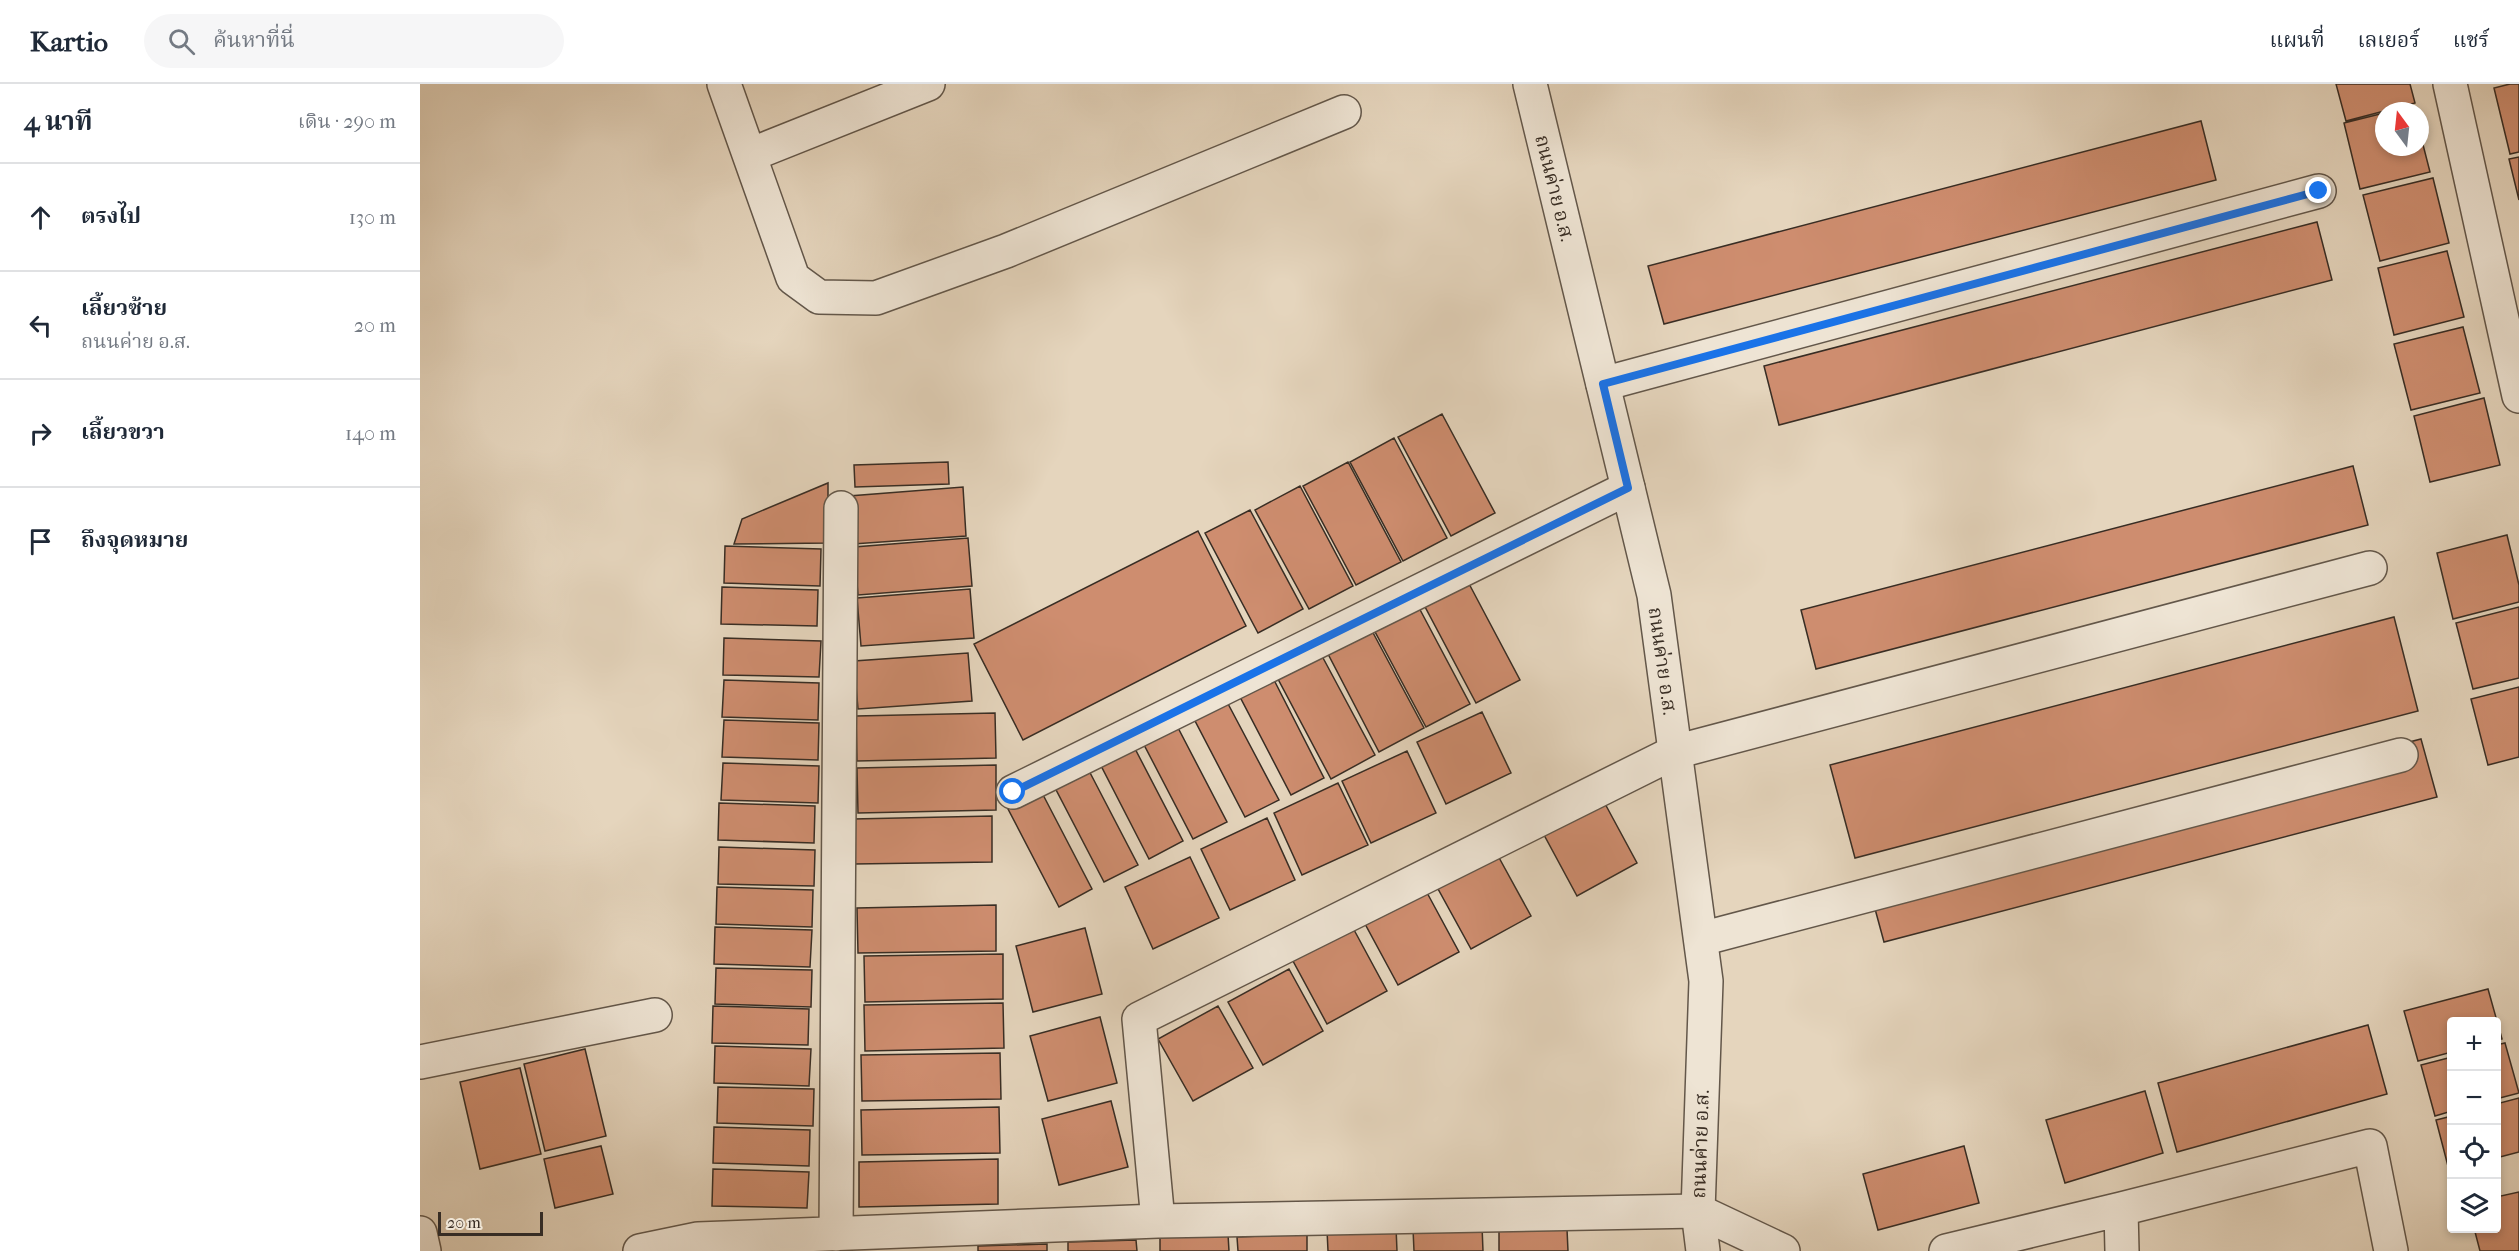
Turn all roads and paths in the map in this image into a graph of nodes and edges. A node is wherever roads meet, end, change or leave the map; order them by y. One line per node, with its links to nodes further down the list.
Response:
1 (724, 84): 6 (street)
2 (928, 84): 6 (street)
3 (1530, 84): 8 (street, ถนนค่าย อ.ส.)
4 (2450, 84): 9 (street)
5 (1344, 112): 6 (street)
6 (750, 155)
7 (2319, 191): 8 (street)
8 (1603, 384): 10 (street, ถนนค่าย อ.ส.)
9 (2519, 396)
10 (1628, 488): 13 (street, ถนนค่าย อ.ส.); 15 (street)
11 (840, 508): 23 (street)
12 (2370, 568): 13 (street)
13 (1675, 752): 16 (street, ถนนค่าย อ.ส.); 21 (street)
14 (2401, 755): 16 (street)
15 (1013, 792)
16 (1701, 939): 20 (street, ถนนค่าย อ.ส.)
17 (655, 1015): 18 (street)
18 (420, 1062)
19 (2121, 1209): 28 (street); 29 (street); 30 (street)
20 (1698, 1211): 21 (street); 26 (street, ถนนค่าย อ.ส.); 27 (street)
21 (1158, 1221): 23 (street)
22 (420, 1233): 24 (street)
23 (836, 1234): 25 (street)
24 (424, 1251)
25 (640, 1251)
26 (1703, 1251)
27 (1783, 1251)
28 (1946, 1251)
29 (2122, 1251)
30 (2391, 1251)

